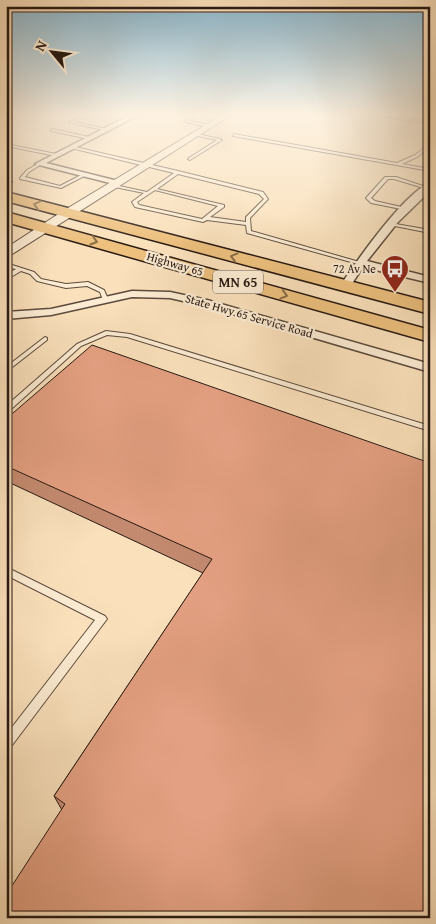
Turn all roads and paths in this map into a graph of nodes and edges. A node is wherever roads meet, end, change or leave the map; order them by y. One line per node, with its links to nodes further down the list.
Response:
1 (50, 158): 6 (street)
2 (120, 158): 7 (lane)
3 (155, 158): 7 (street)
4 (365, 158): 8 (lane)
5 (411, 158): 8 (lane)
6 (39, 164): 11 (street); 11 (lane)
7 (145, 164): 10 (lane); 12 (street)
8 (398, 164): 9 (lane)
9 (430, 170)
10 (178, 172): 14 (lane); 21 (lane)
11 (84, 175): 12 (street)
12 (114, 184): 15 (lane); 18 (street)
13 (428, 187): 17 (street); 17 (lane)
14 (154, 189): 15 (lane); 20 (lane)
15 (148, 193): 20 (lane)
16 (6, 196): 18 (highway, Highway 65 / MN 65, one-way to 16)
17 (404, 210): 22 (street)
18 (67, 213): 23 (street); 32 (highway, Highway 65 / MN 65, one-way to 18)
19 (6, 217): 23 (highway, Highway 65 / MN 65)
20 (206, 218): 21 (lane)
21 (249, 224): 27 (lane)
22 (392, 224): 24 (lane); 27 (street)
23 (42, 227): 25 (street); 26 (street); 36 (highway, Highway 65 / MN 65, one-way to 36)
24 (430, 232)
25 (6, 244)
26 (6, 254)
27 (360, 263): 31 (street); 32 (street)
28 (6, 265): 29 (lane)
29 (20, 269): 30 (lane); 33 (lane)
30 (6, 278)
31 (430, 280)
32 (345, 286): 34 (highway, Highway 65 / MN 65)
33 (105, 299): 35 (street, State Hwy 65 Service Road); 38 (street, State Hwy 65 Service Road)
34 (430, 308)
35 (6, 316)
36 (430, 336)
37 (45, 339): 39 (lane)
38 (430, 368)
39 (6, 370)
40 (6, 410): 41 (lane)
41 (430, 429)
42 (6, 572): 43 (lane)
43 (6, 744)

